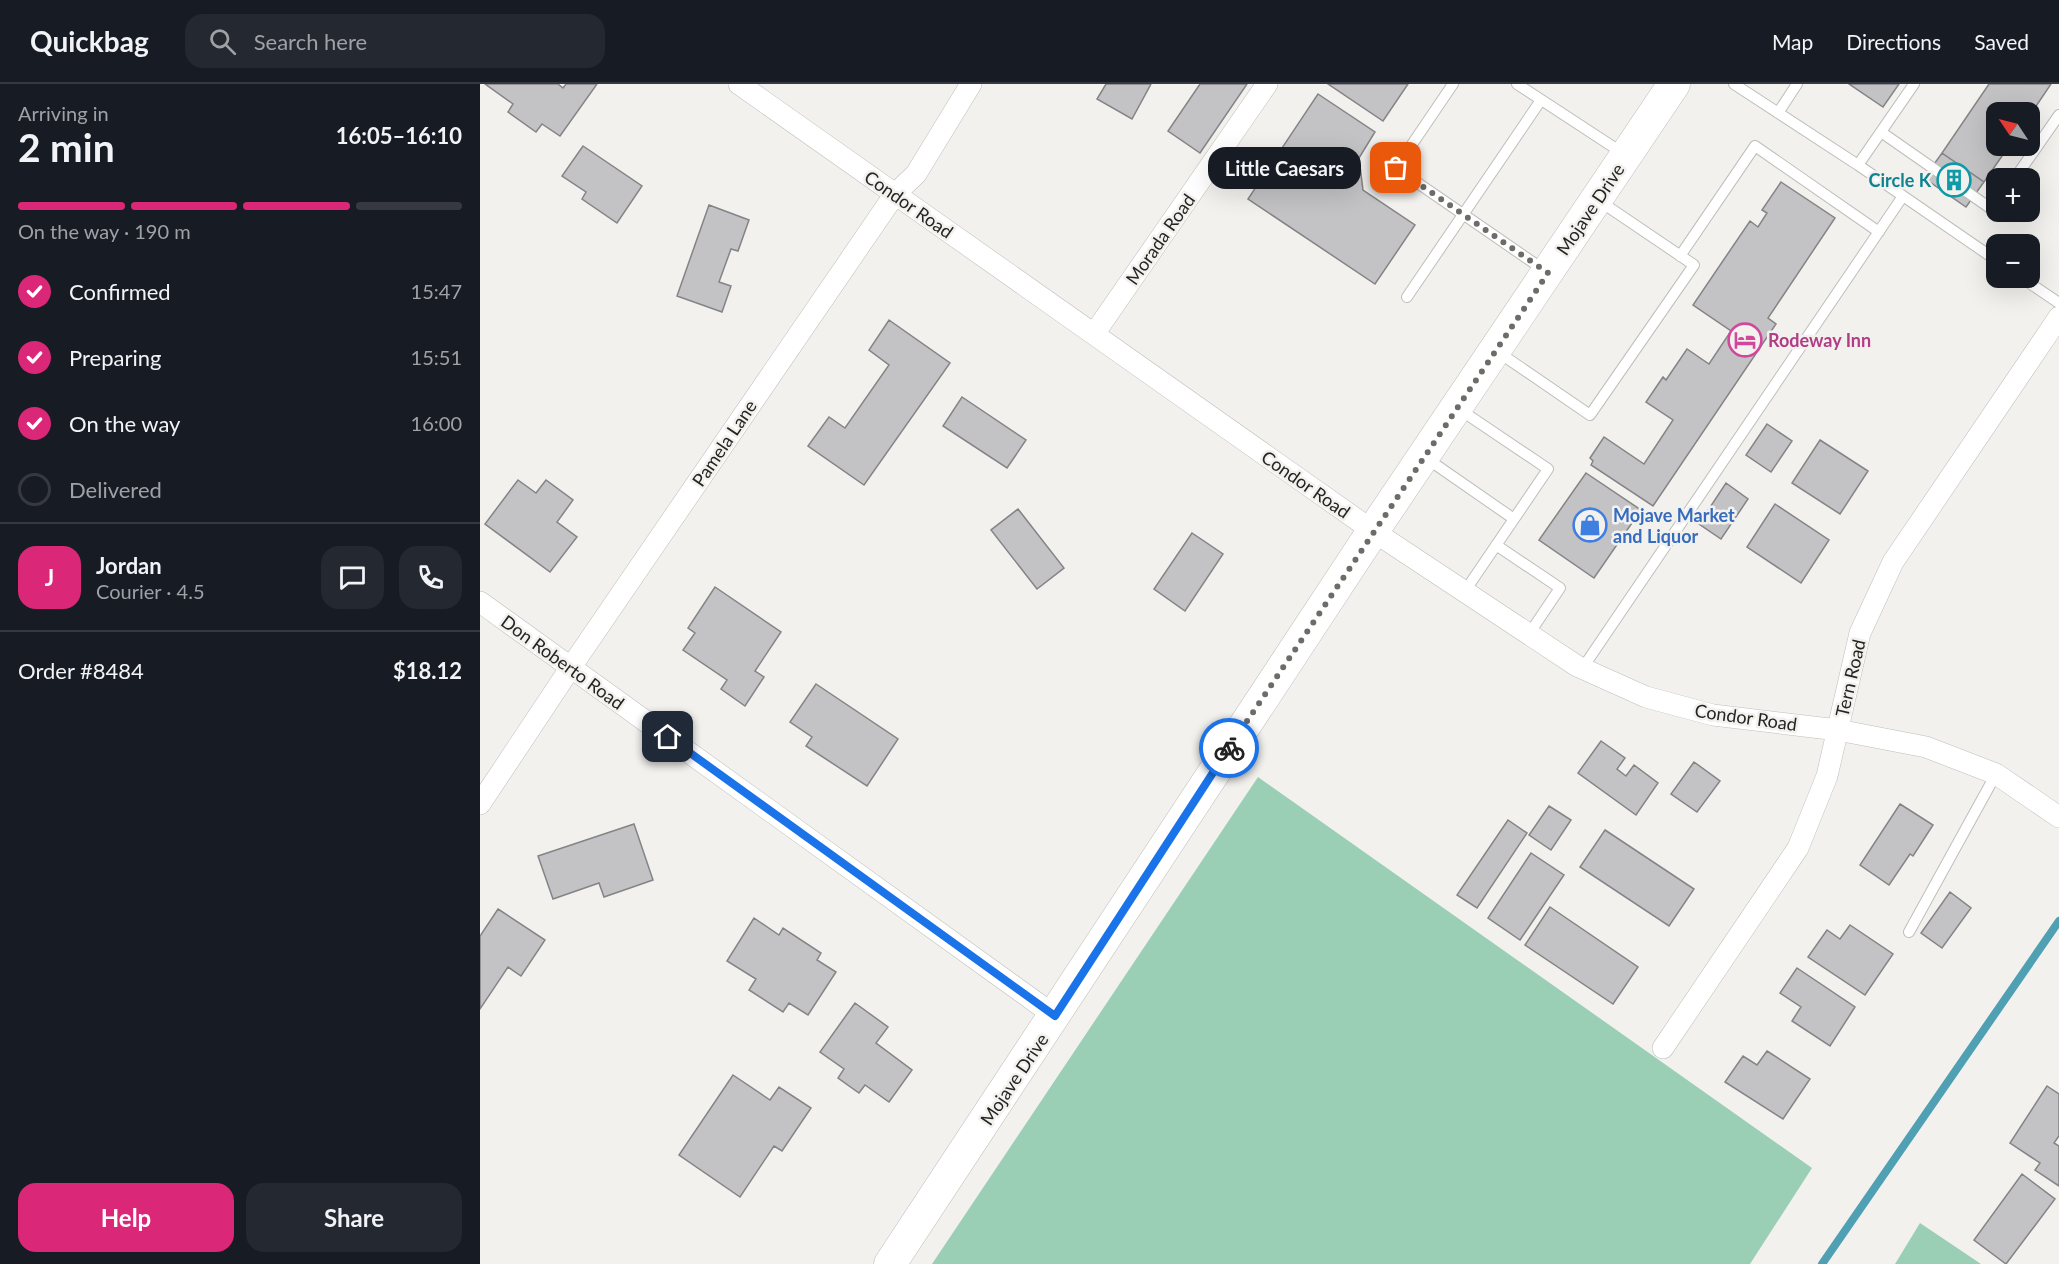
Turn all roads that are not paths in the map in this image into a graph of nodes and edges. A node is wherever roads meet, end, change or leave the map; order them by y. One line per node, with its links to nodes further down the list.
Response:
1 (739, 84): 17 (street, Condor Road)
2 (971, 84): 17 (street, Pamela Lane)
3 (1267, 84): 30 (street, Morada Road)
4 (1453, 84): 21 (lane)
5 (1517, 84): 10 (lane)
6 (1674, 84): 14 (main road, Mojave Drive)
7 (1734, 84): 11 (lane)
8 (1797, 84): 11 (lane)
9 (1914, 84): 13 (lane)
10 (1541, 100): 14 (lane); 21 (lane)
11 (1778, 113): 15 (lane)
12 (2059, 115): 16 (lane)
13 (1881, 132): 15 (lane); 20 (lane)
14 (1626, 155): 19 (main road, Mojave Drive)
15 (1858, 165): 18 (lane)
16 (2022, 168)
17 (894, 194): 30 (street, Condor Road); 40 (street, Pamela Lane)
18 (1903, 196): 22 (lane); 23 (lane)
19 (1597, 199): 24 (lane); 25 (main road, Mojave Drive)
20 (1986, 205)
21 (1462, 213): 25 (lane); 27 (lane)
22 (1879, 232): 24 (lane); 41 (lane)
23 (1986, 253)
24 (1680, 256): 31 (lane)
25 (1548, 273): 31 (main road, Mojave Drive)
26 (2037, 288): 28 (lane)
27 (1407, 297)
28 (2059, 303)
29 (2059, 317): 42 (street, Tern Road)
30 (1094, 334): 35 (street, Condor Road)
31 (1495, 350): 32 (main road, Mojave Drive)
32 (1456, 408): 33 (main road, Mojave Drive); 34 (lane)
33 (1424, 456): 34 (lane); 35 (main road, Mojave Drive)
34 (1514, 519): 36 (lane)
35 (1373, 531): 37 (street, Condor Road); 47 (main road, Mojave Drive)
36 (1496, 545): 37 (lane); 39 (lane)
37 (1465, 591): 39 (street, Condor Road)
38 (480, 602): 40 (street, Don Roberto Road)
39 (1529, 634): 41 (street, Condor Road)
40 (571, 667): 44 (street, Pamela Lane); 47 (street, Don Roberto Road)
41 (1582, 669): 42 (street, Condor Road)
42 (1838, 730): 43 (street, Condor Road); 48 (street, Tern Road)
43 (1996, 774): 45 (street, Condor Road); 46 (lane)
44 (480, 804)
45 (2059, 817)
46 (1909, 932)
47 (1055, 1016): 49 (main road, Mojave Drive)
48 (1663, 1048)
49 (890, 1264)

